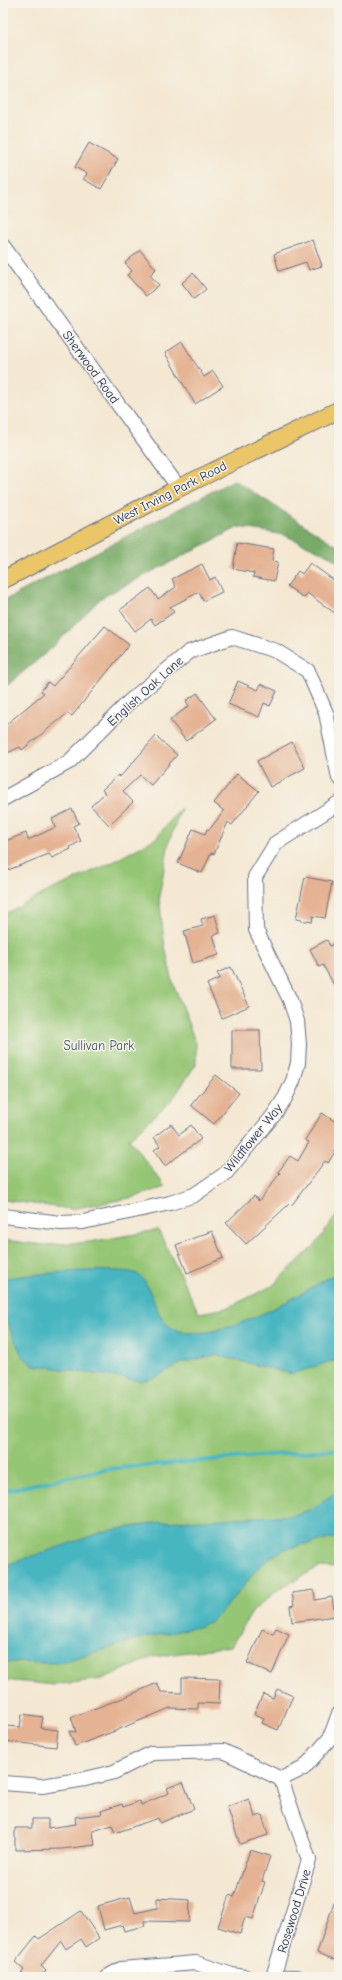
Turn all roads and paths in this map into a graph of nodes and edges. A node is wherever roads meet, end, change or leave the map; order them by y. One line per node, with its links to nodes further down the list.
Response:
1 (3, 246): 3 (street, Sherwood Road)
2 (339, 410): 3 (main road, West Irving Park Road)
3 (179, 488): 4 (main road, West Irving Park Road)
4 (3, 580)
5 (339, 778): 6 (street, English Oak Lane)
6 (3, 799)
7 (339, 803): 8 (street, Wildflower Way)
8 (3, 1216)
9 (339, 1714): 10 (street)
10 (281, 1779): 11 (street); 14 (street, Rosewood Drive)
11 (3, 1783)
12 (237, 1976): 13 (street)
13 (107, 1977)
14 (274, 1977)
15 (288, 1977): 16 (street)
16 (296, 1977)

